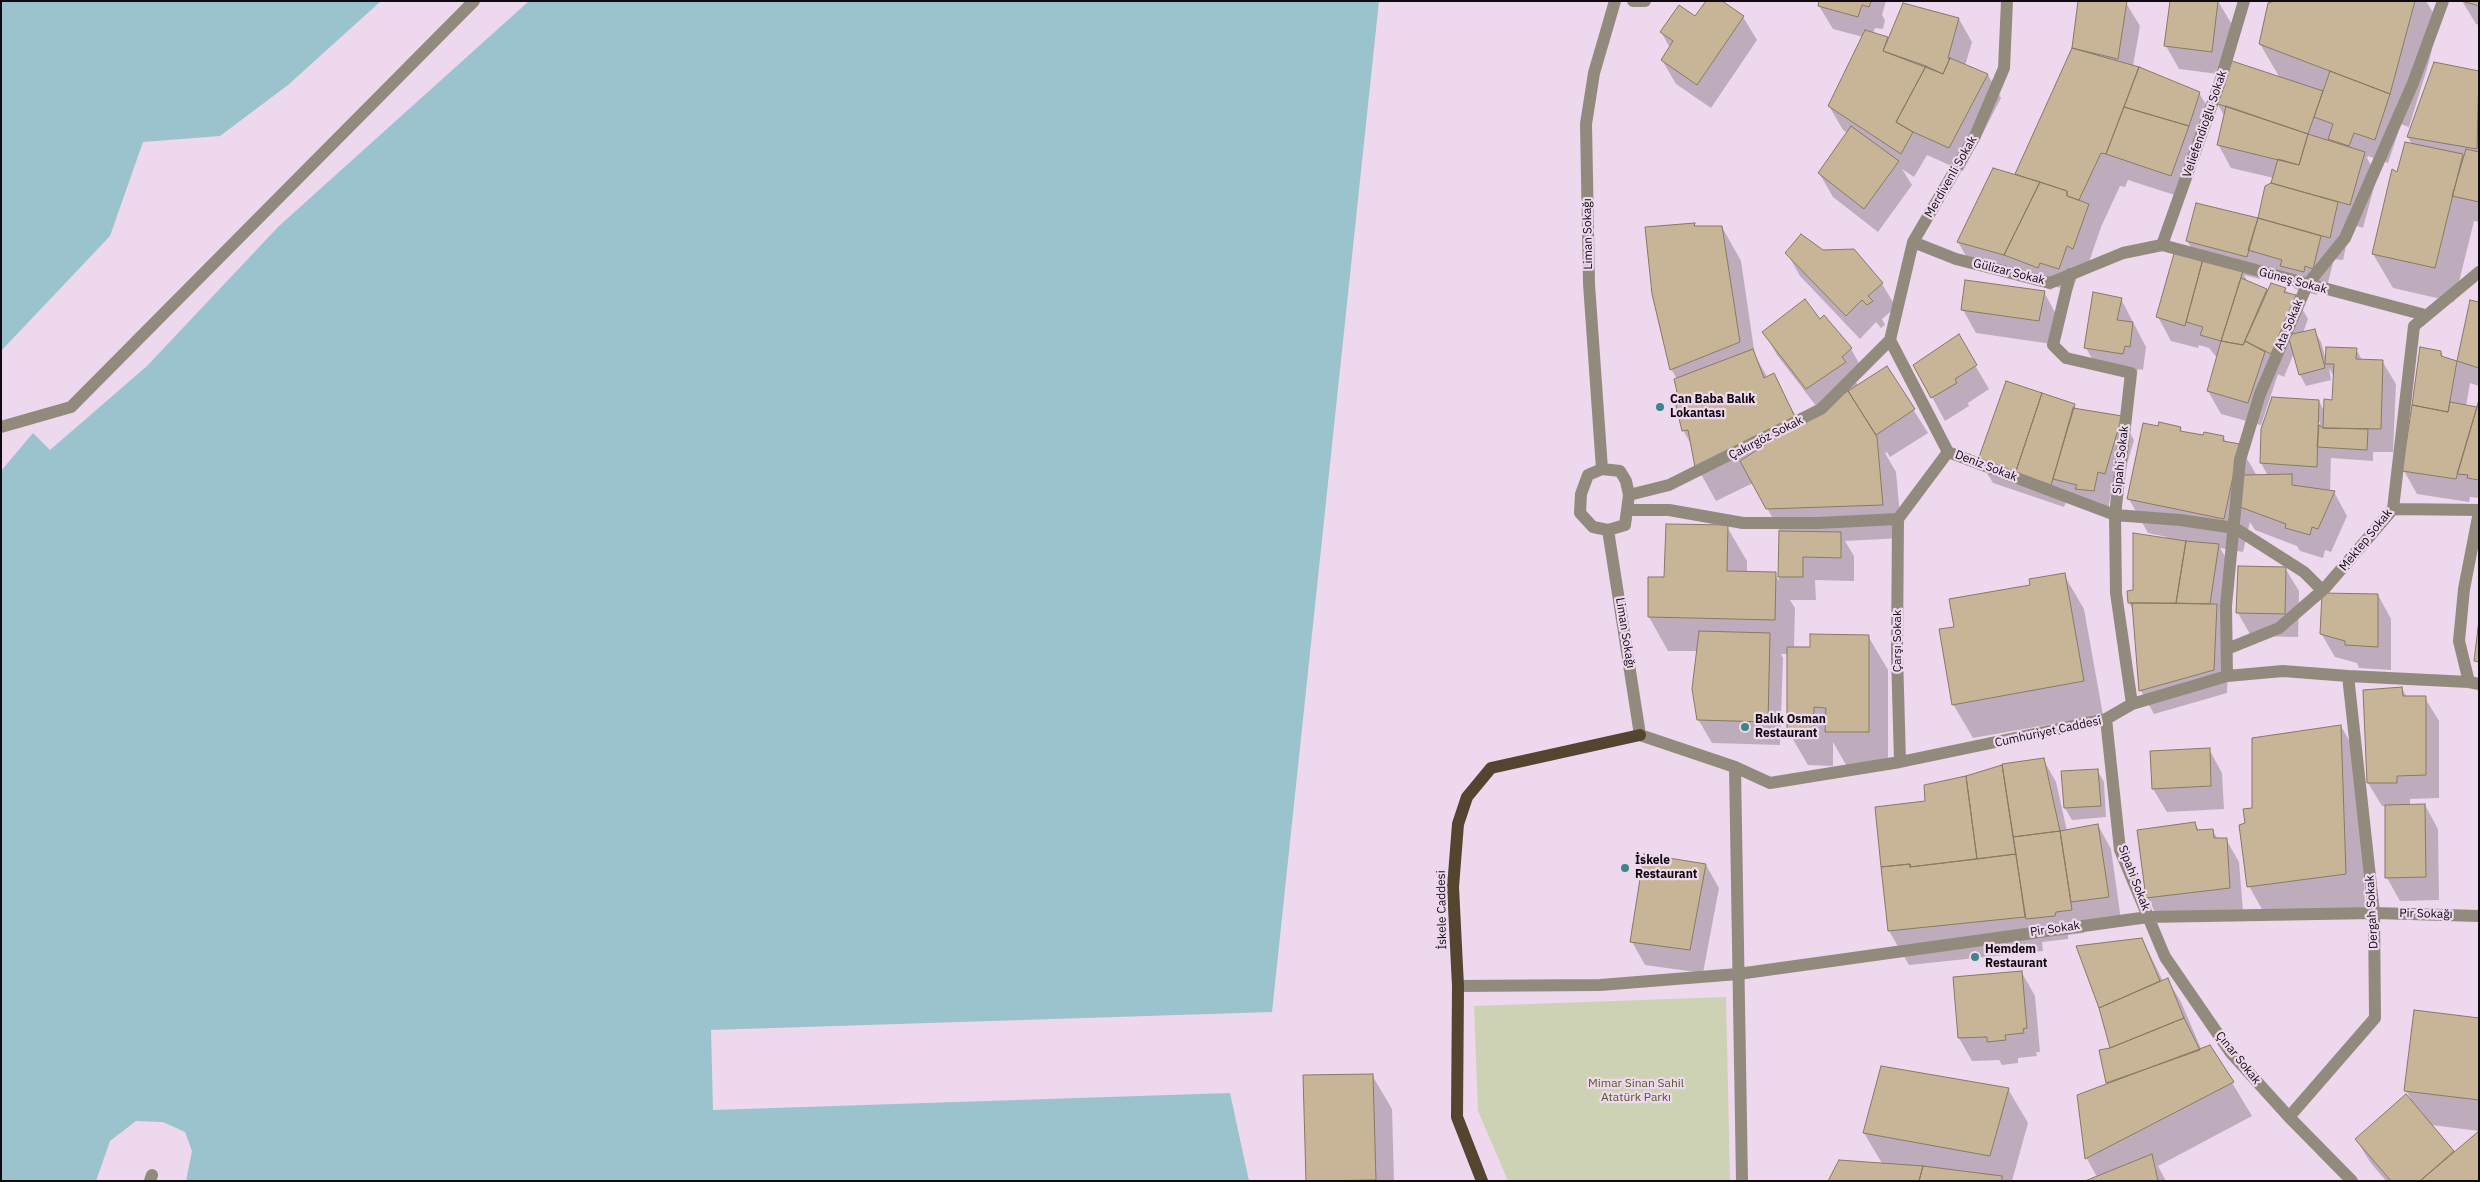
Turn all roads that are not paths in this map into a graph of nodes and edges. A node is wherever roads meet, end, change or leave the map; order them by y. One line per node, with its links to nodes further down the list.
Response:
1 (474, 1): 15 (street)
2 (1614, 1): 17 (street, Liman Sokağı)
3 (1633, 1): 4 (street)
4 (1645, 1)
5 (2007, 1): 8 (street, Merdivenli Sokak)
6 (2244, 1): 9 (street, Veliefendioğlu Sokak)
7 (2443, 1): 12 (street, Ata Sokak)
8 (1913, 242): 11 (street, Gülizar Sokak); 14 (street, Merdivenli Sokak)
9 (2162, 245): 11 (street, Gülizar Sokak); 12 (street, Güneş Sokak)
10 (2479, 272): 13 (street)
11 (2070, 274): 22 (street, Sipahi Sokak)
12 (2307, 285): 13 (street, Güneş Sokak); 24 (street, Ata Sokak)
13 (2425, 315): 19 (street, Mektep Sokak)
14 (1886, 344): 16 (street); 18 (street, Çakırgöz Sokak)
15 (1, 427)
16 (1948, 452): 22 (street, Deniz Sokak); 23 (street, Deniz Sokak)
17 (1602, 469): 18 (street); 25 (street)
18 (1629, 495): 20 (street)
19 (2393, 509): 21 (street); 26 (street, Mektep Sokak)
20 (1628, 510): 23 (street); 25 (street)
21 (2479, 511): 30 (street)
22 (2115, 515): 24 (street, Deniz Sokak); 31 (street, Sipahi Sokak)
23 (1898, 519): 34 (street, Çarşı Sokak)
24 (2235, 528): 26 (street, Deniz Sokak); 27 (street, Ata Sokak)
25 (1608, 530): 33 (street, Liman Sokağı)
26 (2322, 590): 27 (street, Mektep Sokak)
27 (2227, 649): 28 (street, Ata Sokak)
28 (2227, 676): 29 (street, Cumhuriyet Caddesi); 31 (street, Cumhuriyet Caddesi)
29 (2348, 676): 30 (street, Cumhuriyet Caddesi); 36 (street, Dergah Sokak)
30 (2474, 683)
31 (2132, 704): 32 (street, Cumhuriyet Caddesi)
32 (2106, 720): 34 (street, Cumhuriyet Caddesi); 38 (street, Sipahi Sokak)
33 (1640, 735): 35 (street, Cumhuriyet Caddesi); 40 (main road, İskele Caddesi)
34 (1900, 762): 35 (street, Cumhuriyet Caddesi)
35 (1735, 767): 39 (street)
36 (2374, 913): 37 (street, Pir Sokağı); 38 (street, Pir Sokak); 41 (street, Dergah Sokak)
37 (2479, 916)
38 (2148, 917): 39 (street, Pir Sokak); 41 (street, Çınar Sokak)
39 (1738, 974): 40 (street, Pir Sokak); 43 (street)
40 (1458, 986): 42 (main road, İskele Caddesi)
41 (2289, 1118): 44 (street, Çınar Sokak)
42 (1482, 1181)
43 (1742, 1181)
44 (2352, 1181)

